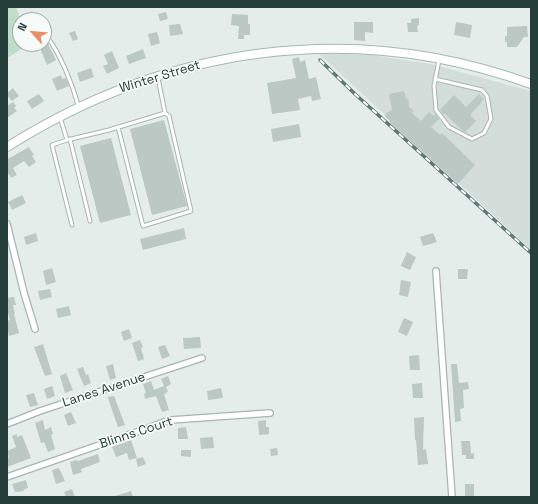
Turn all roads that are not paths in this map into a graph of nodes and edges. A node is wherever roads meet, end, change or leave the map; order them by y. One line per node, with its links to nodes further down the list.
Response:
1 (52, 44): 6 (lane)
2 (440, 58): 3 (street, Winter Street); 4 (lane); 5 (street, Winter Street)
3 (158, 75): 6 (street, Winter Street); 7 (lane)
4 (435, 79): 4 (lane)
5 (531, 84)
6 (79, 108): 8 (street, Winter Street)
7 (164, 113): 9 (lane); 9 (lane)
8 (60, 117): 10 (lane); 11 (street, Winter Street)
9 (118, 127): 10 (lane)
10 (68, 139): 12 (lane); 14 (lane)
11 (7, 148)
12 (90, 220)
13 (7, 224): 16 (street)
14 (72, 225)
15 (436, 271): 21 (street)
16 (35, 329)
17 (202, 358): 19 (street, Lanes Avenue)
18 (270, 413): 20 (street, Blinns Court)
19 (7, 424)
20 (7, 476)
21 (452, 497)

